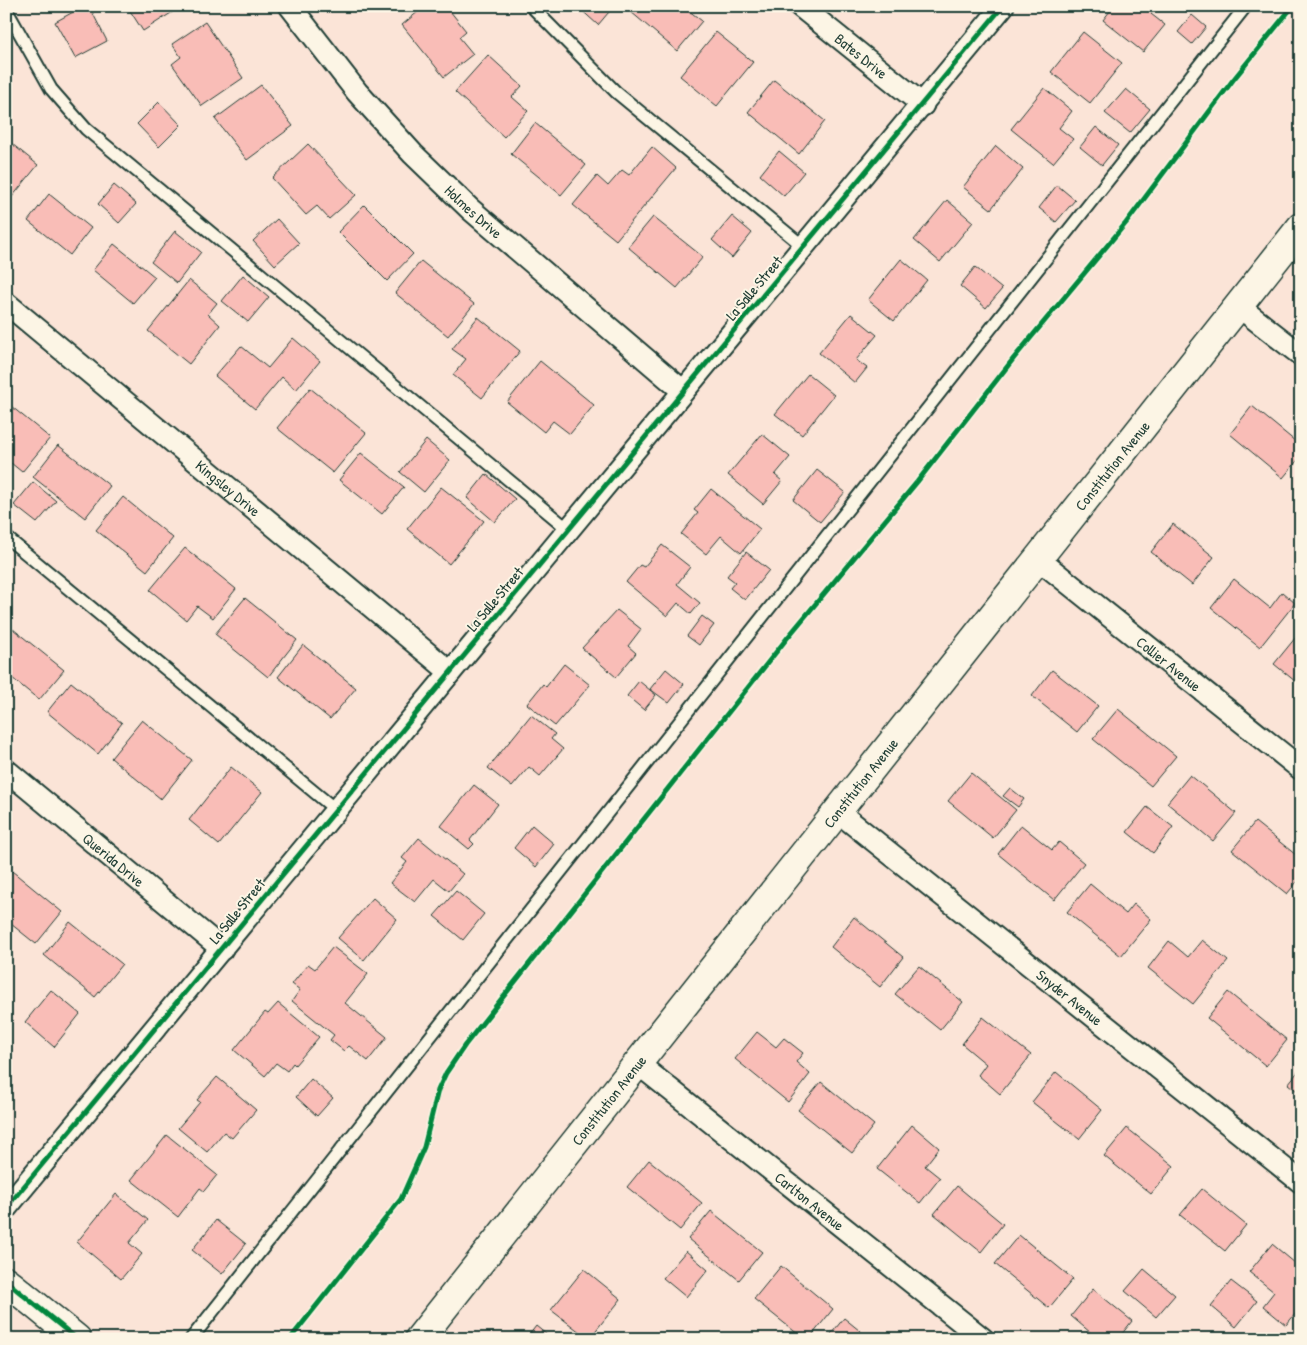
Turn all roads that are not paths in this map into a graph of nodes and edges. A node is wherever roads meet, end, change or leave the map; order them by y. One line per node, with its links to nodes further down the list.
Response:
1 (290, 6): 13 (street, Holmes Drive)
2 (531, 6): 9 (lane)
3 (800, 6): 7 (street, Bates Drive)
4 (1003, 6): 7 (street, La Salle Street)
5 (1246, 6): 28 (lane)
6 (6, 9): 14 (lane)
7 (923, 104): 9 (street, La Salle Street)
8 (1301, 227): 11 (main road, Constitution Avenue)
9 (804, 247): 13 (street, La Salle Street)
10 (6, 303): 17 (street, Kingsley Drive)
11 (1238, 306): 12 (street); 16 (main road, Constitution Avenue)
12 (1301, 355)
13 (683, 391): 14 (street, La Salle Street)
14 (568, 530): 17 (street, La Salle Street)
15 (6, 537): 20 (lane)
16 (1037, 558): 18 (street, Collier Avenue); 21 (main road, Constitution Avenue)
17 (450, 672): 20 (street, La Salle Street)
18 (1301, 769)
19 (6, 770): 22 (street, Querida Drive)
20 (336, 810): 22 (street, La Salle Street)
21 (837, 811): 23 (main road, Constitution Avenue); 24 (street, Snyder Avenue)
22 (222, 949): 25 (street, La Salle Street)
23 (637, 1063): 29 (main road, Constitution Avenue); 30 (street, Carlton Avenue)
24 (1301, 1182)
25 (6, 1208)
26 (6, 1281): 27 (main road)
27 (77, 1339)
28 (191, 1339)
29 (419, 1339)
30 (983, 1339)

